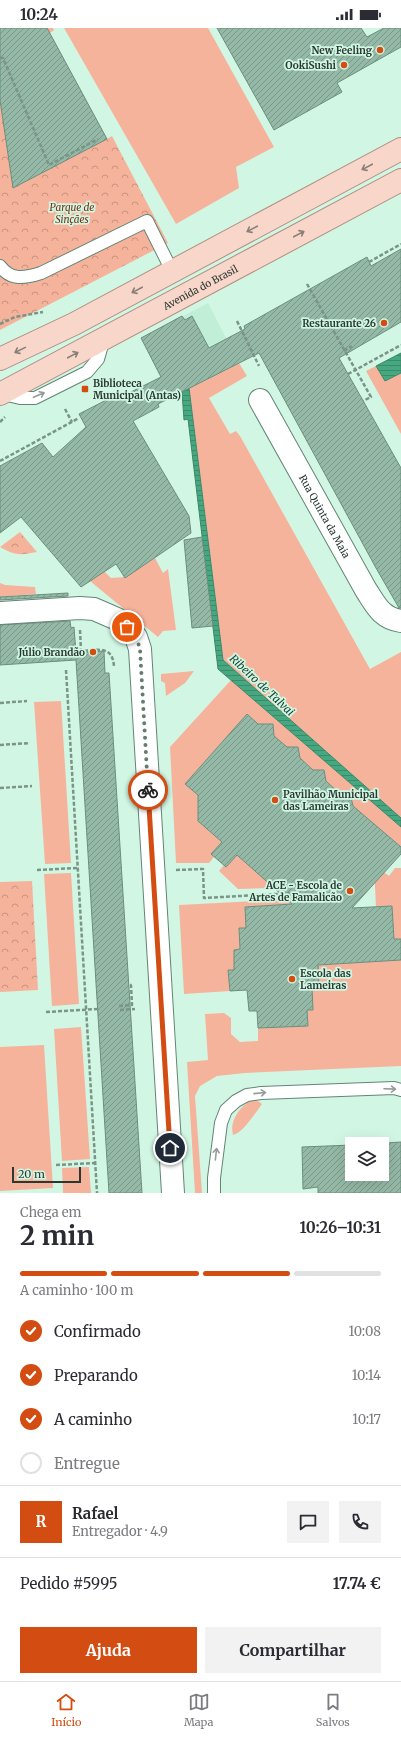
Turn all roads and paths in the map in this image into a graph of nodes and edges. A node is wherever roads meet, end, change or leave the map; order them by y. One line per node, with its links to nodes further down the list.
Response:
1 (0, 58): 2 (path)
2 (98, 139)
3 (401, 149): 8 (main road, one-way to 8)
4 (401, 180): 17 (main road, Avenida do Brasil, one-way to 4)
5 (401, 244): 6 (path)
6 (369, 262)
7 (0, 266): 8 (lane)
8 (172, 271): 14 (main road, one-way to 14)
9 (307, 284): 13 (path)
10 (237, 322): 15 (path)
11 (401, 345): 16 (path)
12 (352, 346): 13 (path)
13 (344, 351): 19 (path)
14 (0, 359)
15 (259, 366)
16 (348, 374)
17 (1, 394)
18 (260, 400): 25 (street, Rua Quinta da Maia)
19 (363, 401)
20 (65, 409): 22 (path)
21 (79, 418): 22 (path)
22 (72, 422): 23 (path)
23 (0, 461)
24 (0, 613): 50 (street)
25 (401, 621)
26 (80, 624): 27 (path)
27 (114, 667)
28 (66, 670): 35 (path)
29 (27, 701): 30 (path)
30 (0, 703)
31 (30, 744): 32 (path)
32 (0, 745)
33 (32, 786): 34 (path)
34 (0, 788)
35 (77, 868): 36 (path); 43 (path)
36 (37, 870)
37 (177, 870): 38 (path)
38 (294, 893)
39 (133, 984): 40 (path)
40 (119, 1006)
41 (98, 1009): 43 (path)
42 (135, 1009): 44 (path)
43 (86, 1010): 45 (path); 47 (path)
44 (120, 1010)
45 (46, 1012)
46 (401, 1090): 51 (lane, one-way to 46)
47 (95, 1163): 48 (path); 49 (path)
48 (56, 1165)
49 (97, 1193)
50 (173, 1193)
51 (214, 1193)

